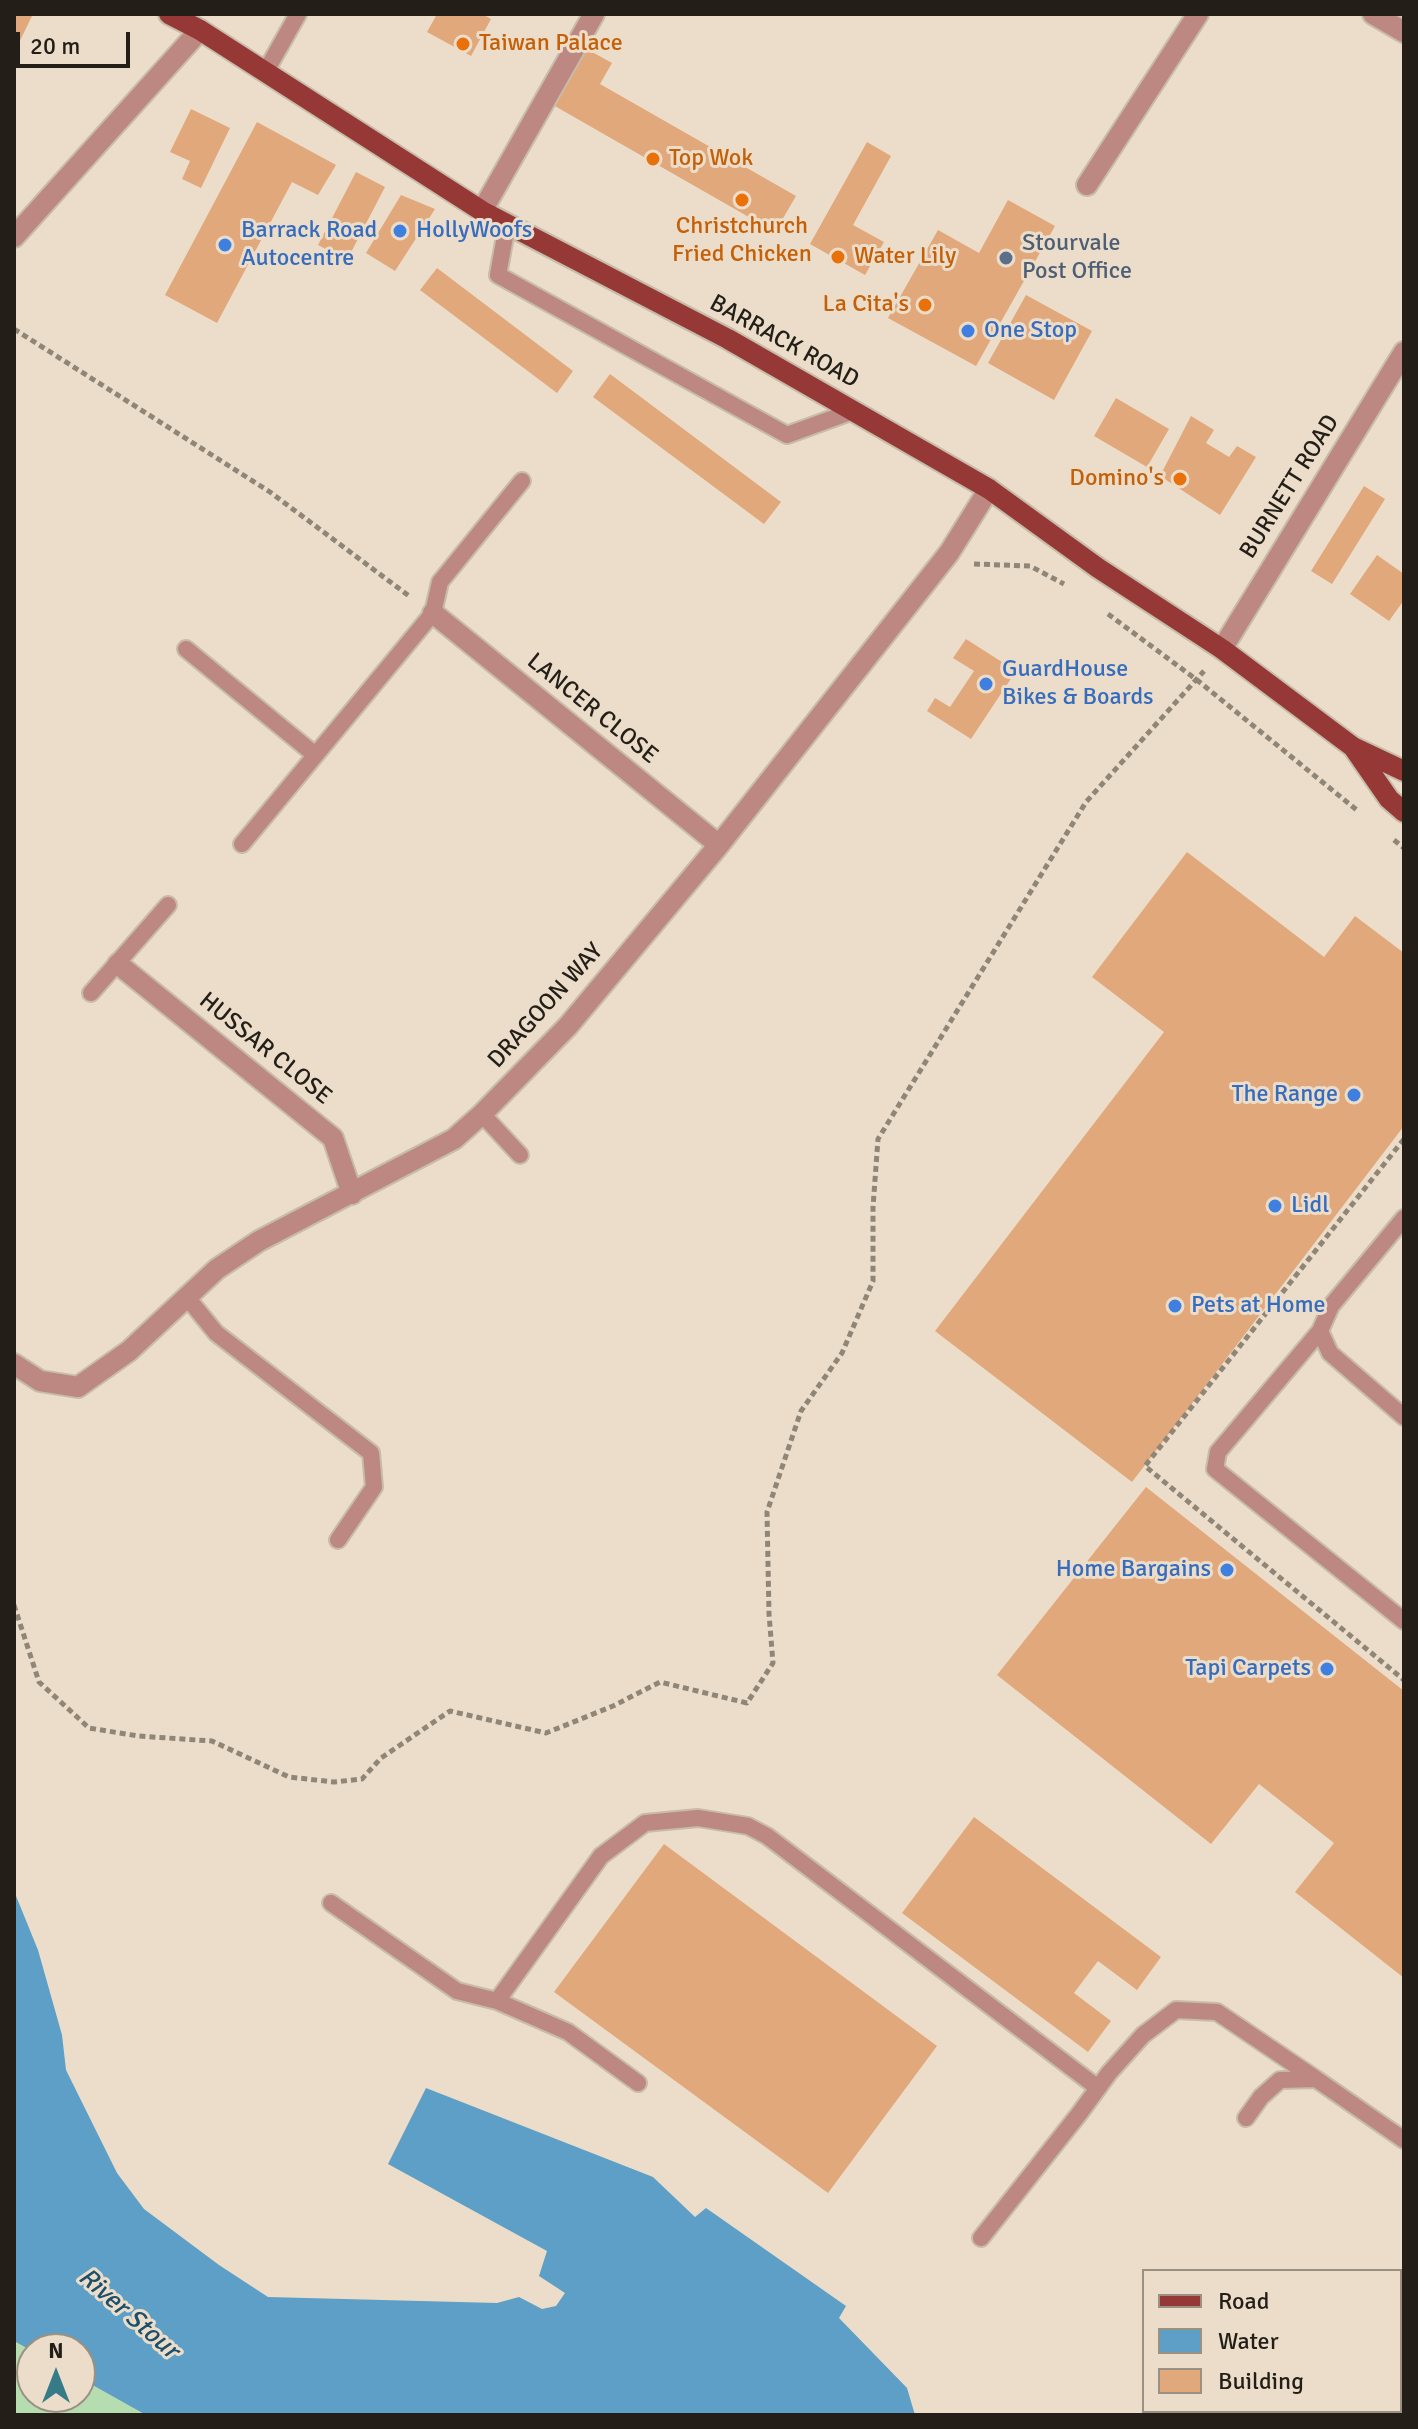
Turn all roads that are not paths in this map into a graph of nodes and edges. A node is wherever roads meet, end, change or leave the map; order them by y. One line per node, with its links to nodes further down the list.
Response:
1 (169, 14): 6 (main road, BARRACK ROAD)
2 (298, 14): 8 (lane)
3 (594, 14): 10 (street)
4 (1198, 14): 9 (street)
5 (1373, 14): 7 (street)
6 (200, 30): 8 (main road, BARRACK ROAD); 12 (street)
7 (1404, 32)
8 (266, 71): 10 (main road, BARRACK ROAD)
9 (1087, 185)
10 (482, 211): 11 (main road, BARRACK ROAD)
11 (507, 225): 14 (main road, BARRACK ROAD); 14 (lane)
12 (14, 237)
13 (1404, 352): 19 (street, BURNETT ROAD)
14 (853, 411): 16 (main road, BARRACK ROAD)
15 (522, 481): 17 (lane)
16 (989, 489): 19 (main road, BARRACK ROAD); 25 (street, DRAGOON WAY)
17 (433, 613): 21 (lane); 25 (street, LANCER CLOSE)
18 (186, 649): 21 (lane)
19 (1222, 649): 20 (main road, BARRACK ROAD)
20 (1353, 747): 22 (main road, BARRACK ROAD); 23 (main road, BARRACK ROAD)
21 (314, 754): 24 (lane)
22 (1404, 771)
23 (1404, 812)
24 (242, 844)
25 (719, 845): 29 (street, DRAGOON WAY)
26 (168, 905): 27 (lane)
27 (118, 964): 28 (lane); 31 (street, HUSSAR CLOSE)
28 (91, 993)
29 (482, 1114): 30 (lane); 31 (street, DRAGOON WAY)
30 (520, 1155)
31 (352, 1194): 33 (street, DRAGOON WAY)
32 (1404, 1218): 34 (lane)
33 (186, 1296): 35 (street, DRAGOON WAY); 37 (lane)
34 (1320, 1331): 36 (lane); 38 (lane)
35 (14, 1364)
36 (1404, 1417)
37 (338, 1540)
38 (1404, 1621)
39 (331, 1903): 40 (lane)
40 (497, 2001): 42 (lane); 43 (lane)
41 (1316, 2079): 43 (lane); 44 (lane); 45 (lane)
42 (638, 2083)
43 (1098, 2088): 46 (lane)
44 (1246, 2118)
45 (1404, 2140)
46 (981, 2238)

